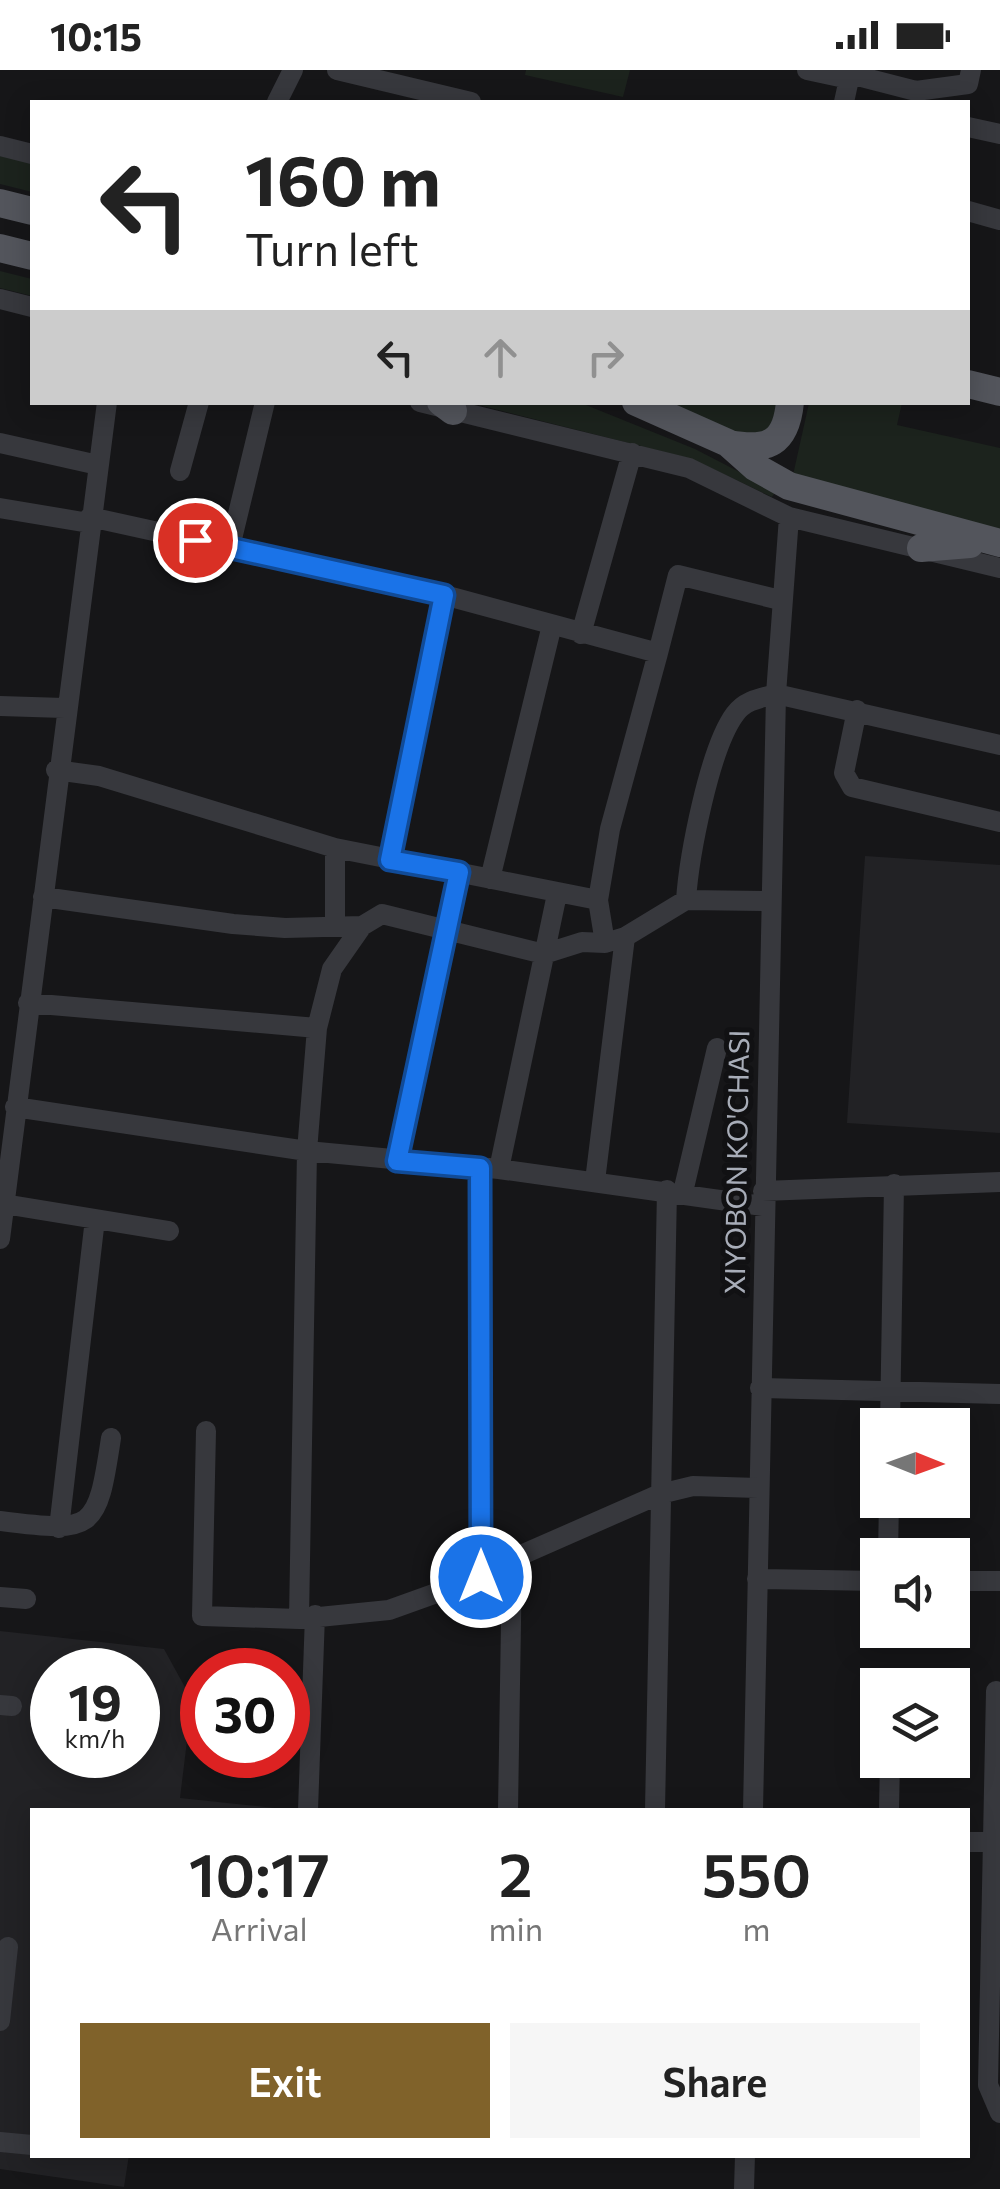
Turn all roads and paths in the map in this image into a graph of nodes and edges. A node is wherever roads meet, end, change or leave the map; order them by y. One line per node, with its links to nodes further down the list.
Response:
1 (293, 70): 6 (street)
2 (337, 70): 7 (street)
3 (807, 70): 5 (street)
4 (971, 70): 5 (street)
5 (850, 88)
6 (278, 100)
7 (463, 100)
8 (970, 127): 9 (street)
9 (1000, 134)
10 (0, 146): 11 (street)
11 (30, 154)
12 (0, 203): 13 (main road)
13 (30, 210)
14 (970, 212): 15 (street)
15 (1000, 220)
16 (0, 248): 17 (main road)
17 (30, 256)
18 (0, 298): 19 (street)
19 (30, 306)
20 (970, 384): 21 (main road)
21 (1000, 392)
22 (106, 405): 31 (street)
23 (198, 405): 32 (street)
24 (265, 405): 36 (street)
25 (643, 405): 29 (main road)
26 (789, 405): 29 (main road)
27 (447, 406): 30 (street)
28 (0, 443): 31 (street)
29 (728, 443): 38 (main road)
30 (632, 453): 34 (street); 42 (street)
31 (98, 465): 35 (street)
32 (180, 471)
33 (0, 508): 35 (street)
34 (789, 517): 37 (street); 40 (street, XIYOBON KO'CHASI)
35 (89, 520): 36 (street); 46 (street)
36 (230, 547): 39 (street)
37 (922, 548): 38 (main road)
38 (999, 551)
39 (444, 595): 41 (street); 52 (street)
40 (780, 600): 43 (street); 44 (street, XIYOBON KO'CHASI)
41 (552, 625): 42 (street); 54 (street)
42 (581, 634): 43 (street)
43 (658, 653): 57 (street)
44 (776, 694): 47 (street); 58 (street); 59 (street, XIYOBON KO'CHASI)
45 (0, 706): 46 (street)
46 (64, 708): 49 (street)
47 (856, 710): 48 (street); 50 (street)
48 (1000, 745)
49 (56, 770): 51 (street); 56 (street)
50 (1000, 822)
51 (335, 848): 52 (street); 60 (street)
52 (390, 860): 53 (street)
53 (459, 872): 54 (street); 62 (street)
54 (490, 879): 55 (street)
55 (557, 894): 57 (street); 64 (street)
56 (43, 897): 60 (street); 65 (street)
57 (598, 900): 63 (street)
58 (686, 900): 59 (street); 63 (street)
59 (770, 901): 76 (street, XIYOBON KO'CHASI)
60 (335, 926): 61 (street)
61 (362, 926): 62 (street); 66 (street)
62 (447, 928): 64 (street); 70 (street)
63 (615, 940): 64 (street); 72 (street)
64 (544, 954): 71 (street)
65 (28, 1003): 66 (street); 68 (street)
66 (317, 1028): 69 (street)
67 (716, 1048): 75 (street)
68 (16, 1107): 69 (street); 77 (street)
69 (307, 1152): 70 (street); 99 (street)
70 (397, 1161): 71 (street)
71 (490, 1169): 72 (street); 92 (street)
72 (594, 1181): 75 (street)
73 (1000, 1182): 74 (street)
74 (894, 1184): 76 (street); 82 (street)
75 (675, 1191): 76 (street); 88 (street)
76 (763, 1199): 81 (street, XIYOBON KO'CHASI)
77 (4, 1204): 78 (street); 80 (street)
78 (96, 1219): 79 (street); 90 (street)
79 (169, 1231)
80 (0, 1239)
81 (760, 1388): 82 (street); 87 (street, XIYOBON KO'CHASI)
82 (891, 1392): 83 (street); 84 (street)
83 (1000, 1394)
84 (891, 1408)
85 (206, 1431): 99 (street)
86 (112, 1438): 90 (street)
87 (758, 1488): 88 (street); 93 (street, XIYOBON KO'CHASI)
88 (660, 1494): 91 (street); 104 (street)
89 (0, 1520): 90 (street)
90 (59, 1528)
91 (512, 1559): 92 (street); 103 (street)
92 (481, 1577): 99 (street)
93 (757, 1579): 94 (street); 105 (street, XIYOBON KO'CHASI)
94 (860, 1580)
95 (1000, 1580): 96 (street)
96 (970, 1581)
97 (0, 1598): 98 (street)
98 (26, 1599)
99 (307, 1617): 102 (street)
100 (996, 1691): 108 (street)
101 (890, 1778): 106 (street)
102 (308, 1808)
103 (508, 1808)
104 (655, 1808)
105 (752, 1808)
106 (889, 1808)
107 (970, 1842): 108 (street)
108 (997, 1842): 111 (street)
109 (8, 1947): 110 (street)
110 (0, 2021)
111 (1000, 2113)
112 (0, 2142): 113 (street)
113 (30, 2145)
114 (745, 2158): 115 (street)
115 (744, 2189)

